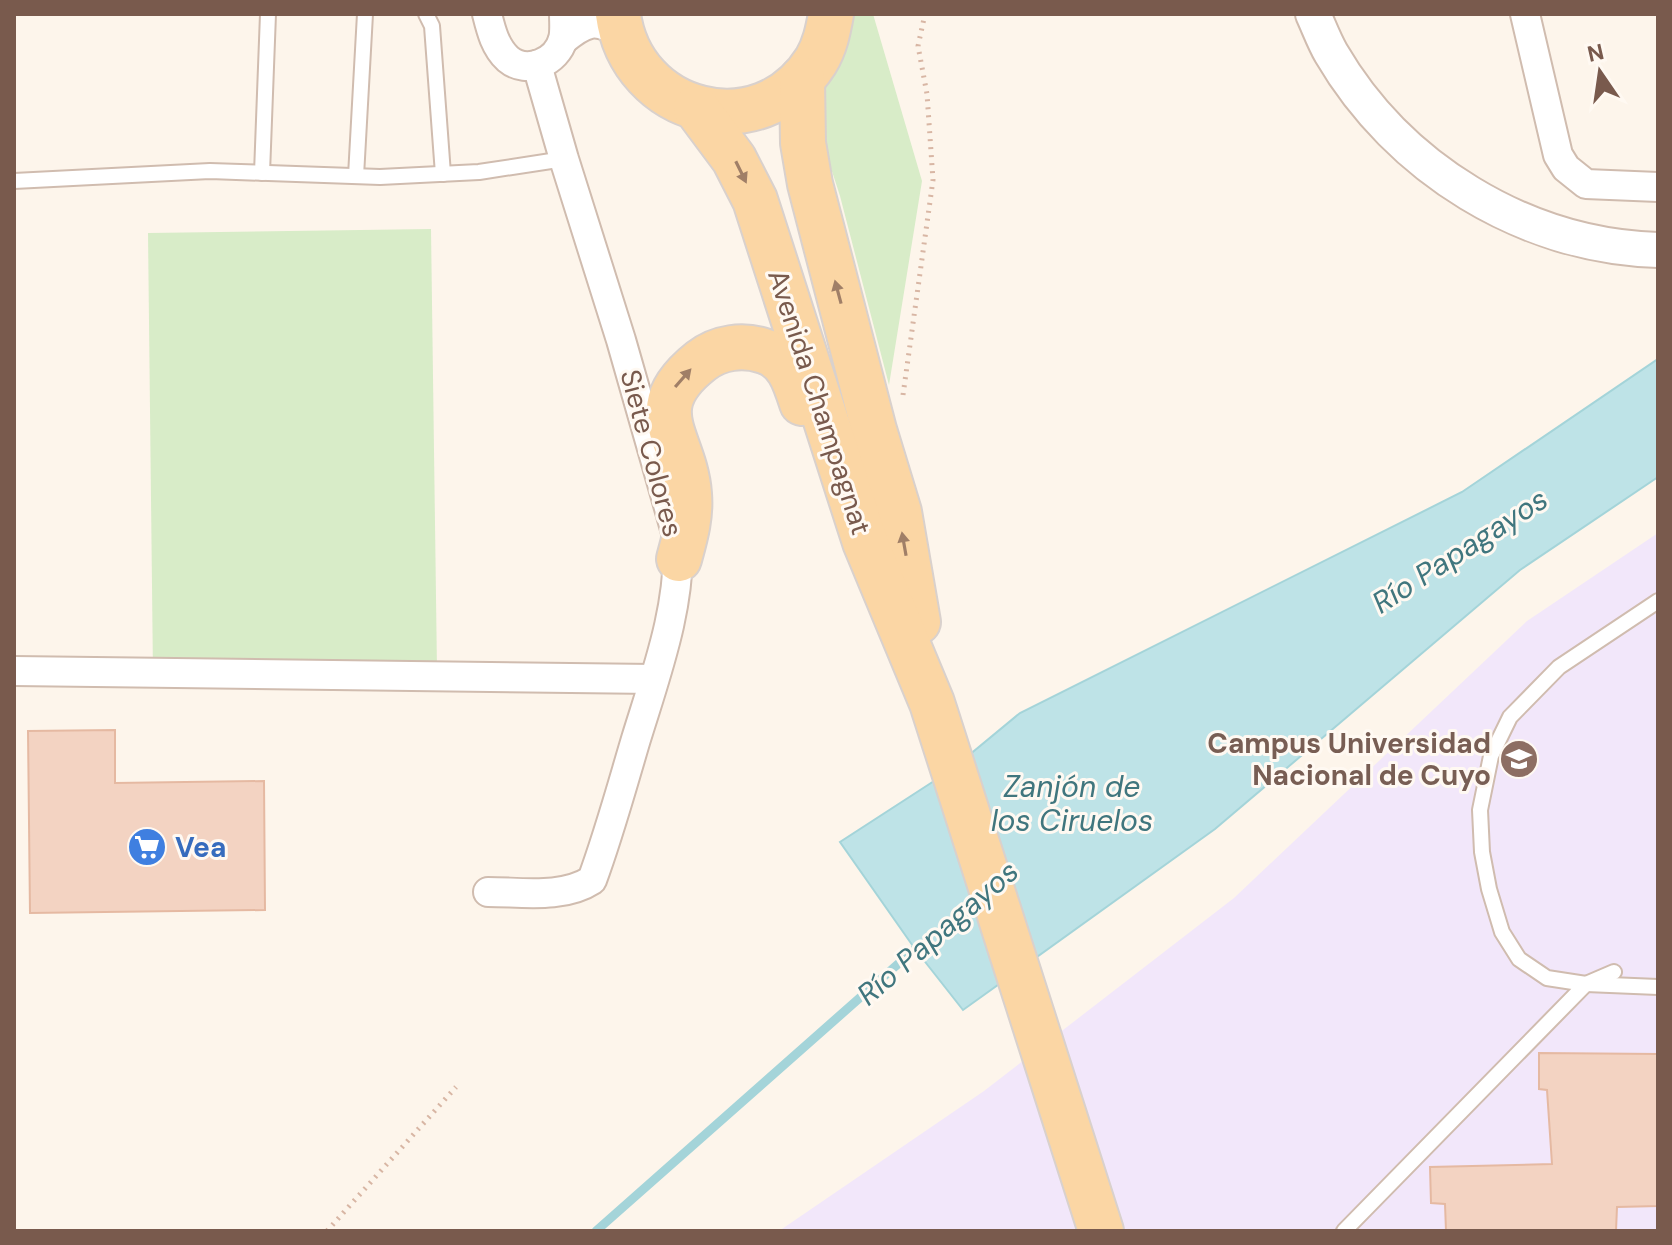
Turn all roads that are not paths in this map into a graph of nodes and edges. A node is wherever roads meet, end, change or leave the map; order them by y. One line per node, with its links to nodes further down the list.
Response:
1 (268, 14): 14 (lane)
2 (365, 14): 16 (lane)
3 (426, 14): 15 (lane)
4 (487, 14): 10 (street)
5 (1313, 14): 19 (street)
6 (1525, 14): 18 (street)
7 (838, 22): 11 (main road)
8 (619, 24): 9 (street); 12 (main road)
9 (563, 27): 10 (street)
10 (537, 65): 13 (street, Siete Colores)
11 (802, 79): 12 (main road); 25 (main road, Avenida Champagnat, one-way to 11)
12 (696, 108): 20 (main road, Avenida Champagnat, one-way to 20)
13 (564, 159): 15 (lane); 21 (street, Siete Colores)
14 (262, 173): 16 (lane); 17 (lane)
15 (443, 174): 16 (lane)
16 (356, 176)
17 (14, 181)
18 (1658, 187)
19 (1658, 250)
20 (865, 542): 21 (main road, one-way to 20); 25 (main road, Avenida Champagnat)
21 (679, 559): 24 (street, Siete Colores)
22 (1658, 601): 28 (lane)
23 (14, 671): 24 (street)
24 (654, 679): 26 (street, Siete Colores)
25 (932, 703): 30 (main road, Avenida Champagnat)
26 (488, 892)
27 (1614, 972): 28 (lane)
28 (1586, 984): 29 (lane); 31 (lane)
29 (1658, 987)
30 (1101, 1231)
31 (1344, 1231)

